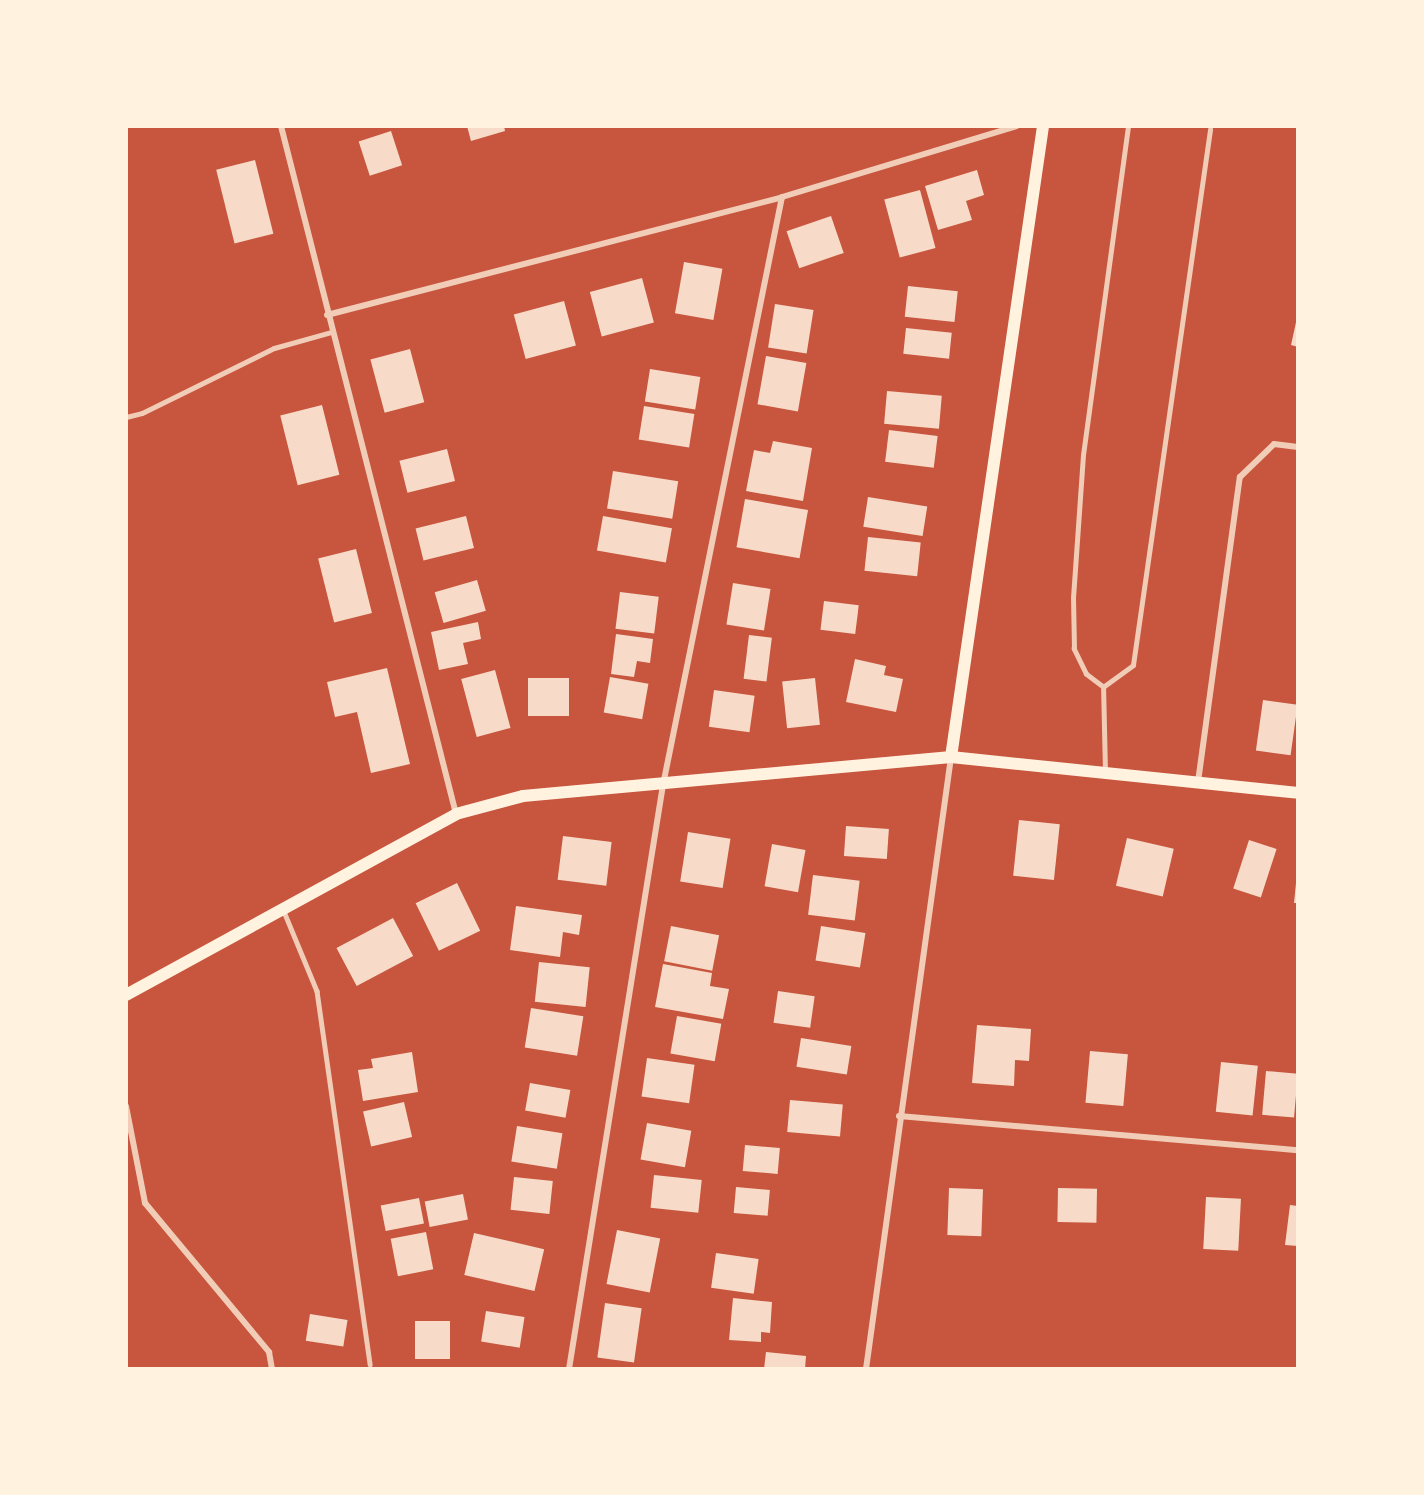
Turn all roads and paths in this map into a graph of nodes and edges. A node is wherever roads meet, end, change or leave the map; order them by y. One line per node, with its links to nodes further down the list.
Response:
1 (281, 126): 7 (street)
2 (1017, 126): 6 (street)
3 (1043, 126): 12 (main road)
4 (1128, 126): 11 (lane)
5 (1210, 130): 11 (lane)
6 (782, 197): 7 (street); 15 (street)
7 (327, 315): 8 (street)
8 (331, 332): 9 (street); 17 (street)
9 (126, 417)
10 (1298, 447): 14 (street)
11 (1103, 687): 13 (lane)
12 (951, 757): 13 (main road); 15 (main road); 21 (street)
13 (1105, 771): 14 (main road)
14 (1198, 782): 16 (main road)
15 (663, 785): 17 (main road); 25 (street)
16 (1298, 793)
17 (456, 814): 18 (main road)
18 (283, 909): 19 (main road); 23 (lane)
19 (126, 995)
20 (126, 1106): 24 (street)
21 (899, 1116): 22 (street); 26 (street)
22 (1298, 1150)
23 (370, 1364)
24 (272, 1369)
25 (569, 1369)
26 (866, 1369)

